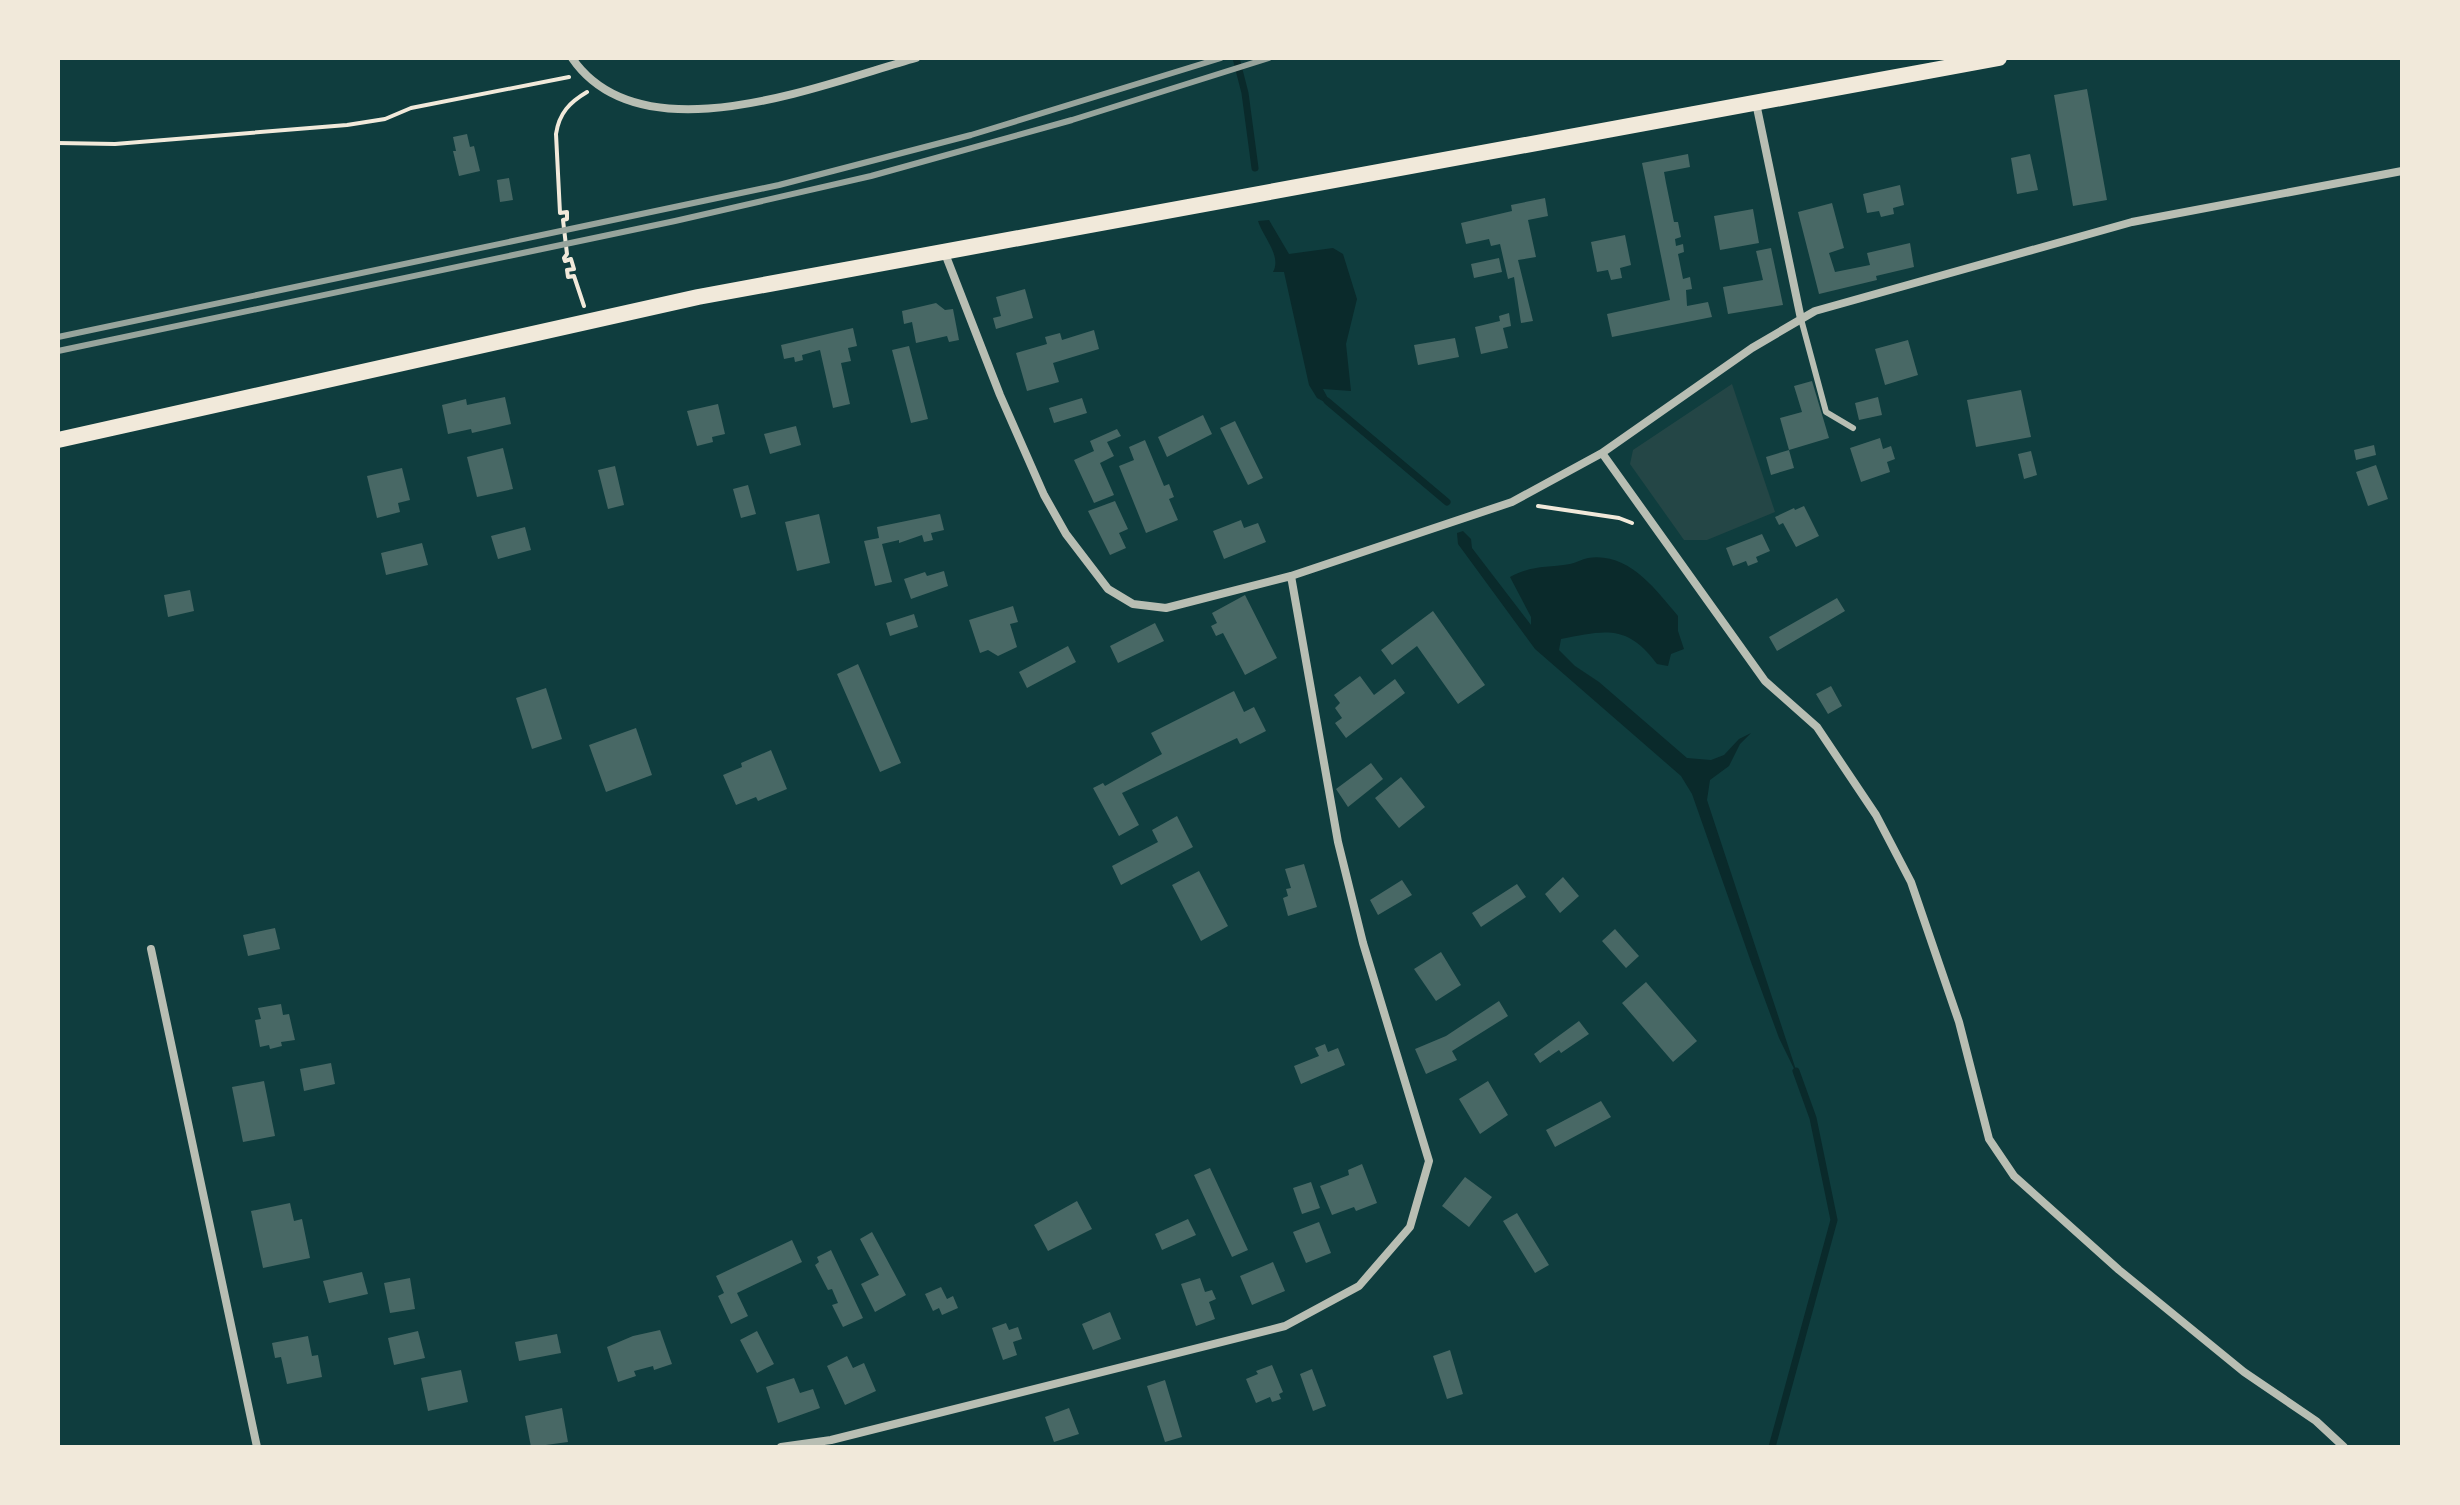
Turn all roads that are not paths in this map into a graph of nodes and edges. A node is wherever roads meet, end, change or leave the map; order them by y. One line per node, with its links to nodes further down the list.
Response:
1 (572, 58): 2 (street)
2 (916, 58)
3 (1999, 58): 4 (main road)
4 (1755, 102): 6 (main road); 7 (street)
5 (2402, 171): 7 (street)
6 (944, 251): 9 (main road); 11 (street)
7 (1801, 319): 8 (lane); 10 (street)
8 (1853, 428)
9 (58, 440)
10 (1602, 453): 11 (street); 16 (street)
11 (1291, 576): 13 (street)
12 (151, 949): 14 (street)
13 (832, 1443): 15 (street)
14 (257, 1447)
15 (781, 1447)
16 (2344, 1447)

